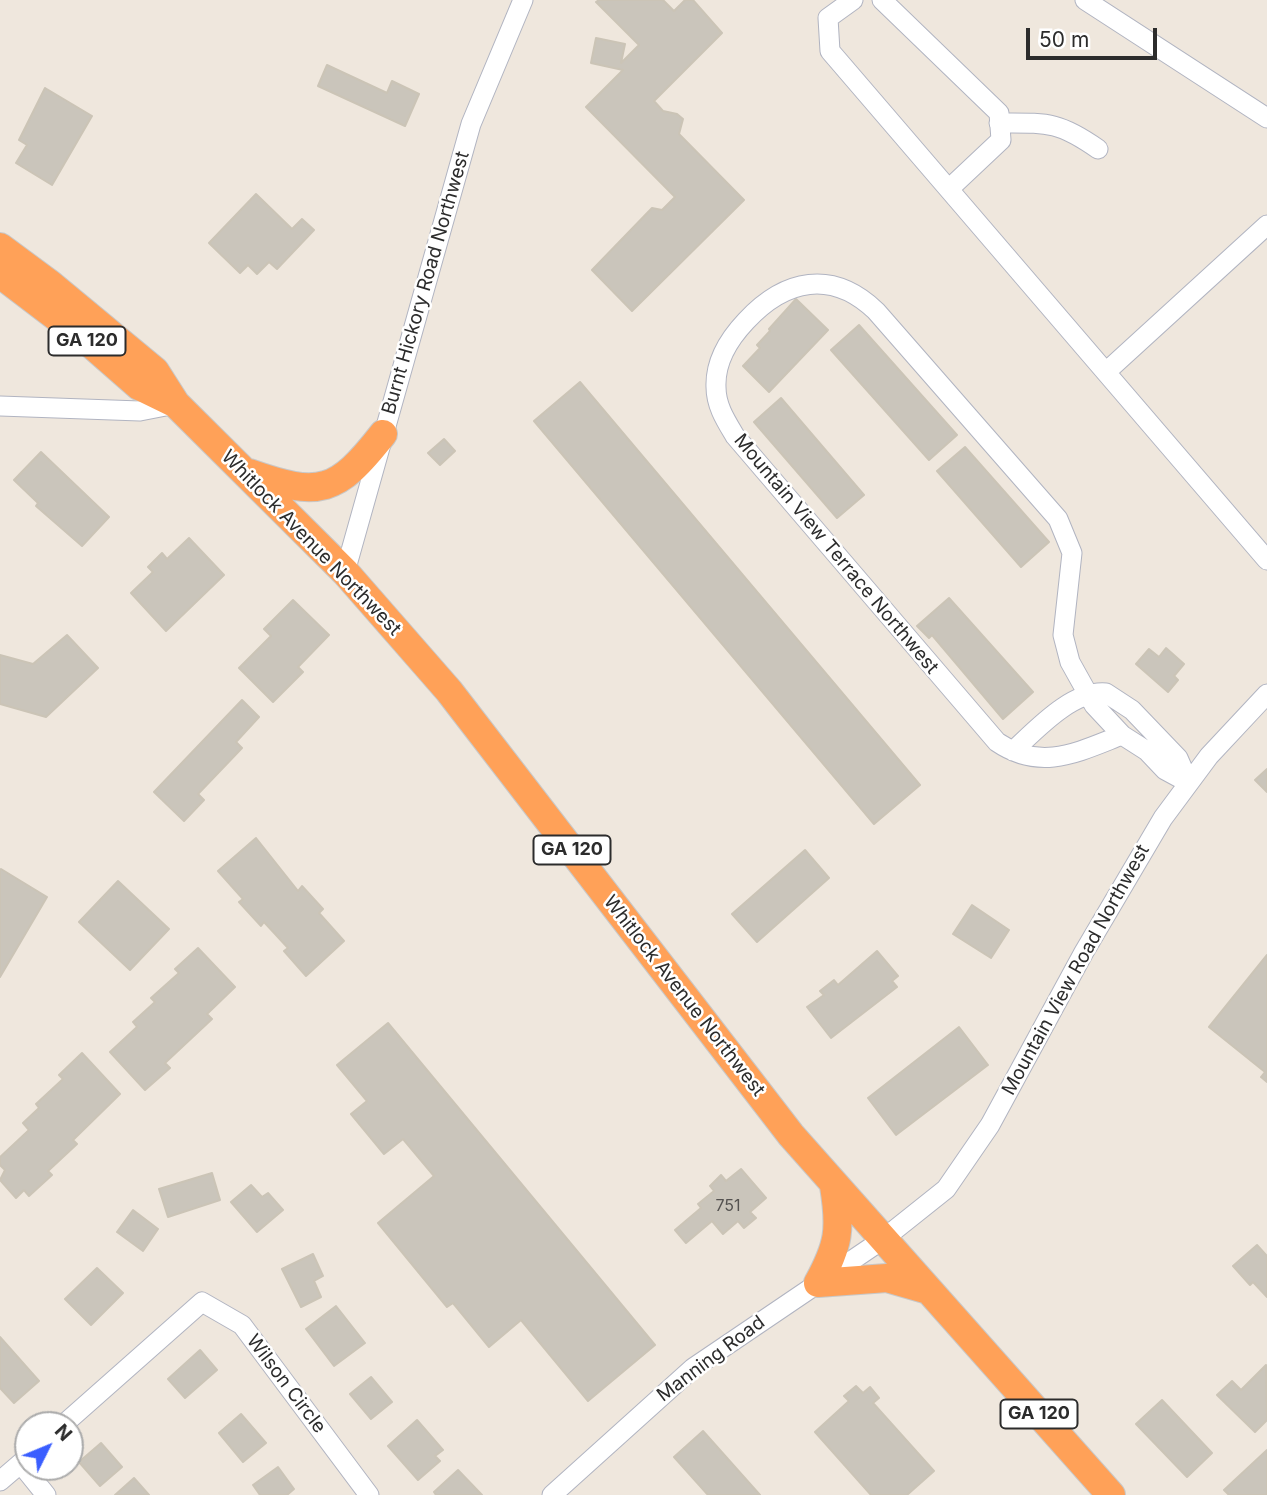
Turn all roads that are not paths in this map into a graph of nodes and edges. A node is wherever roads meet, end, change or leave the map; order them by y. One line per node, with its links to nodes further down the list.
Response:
1 (523, 0): 15 (street, Burnt Hickory Road Northwest)
2 (853, 0): 8 (street)
3 (882, 0): 6 (street)
4 (1085, 0): 5 (street)
5 (1267, 118)
6 (999, 123): 7 (street); 8 (street)
7 (1098, 149)
8 (950, 188): 12 (street)
9 (1267, 225): 12 (street)
10 (0, 247): 13 (highway, Whitlock Avenue Northwest / GA 120)
11 (0, 274): 13 (highway, Whitlock Avenue Northwest / GA 120)
12 (1106, 372): 17 (street)
13 (176, 404): 14 (street); 16 (highway, Whitlock Avenue Northwest / GA 120)
14 (0, 406)
15 (383, 435): 16 (highway); 18 (street, Burnt Hickory Road Northwest)
16 (243, 471): 18 (highway, Whitlock Avenue Northwest / GA 120)
17 (1267, 560)
18 (345, 572): 24 (highway, Whitlock Avenue Northwest / GA 120)
19 (1267, 694): 23 (street, Mountain View Road Northwest)
20 (1090, 696): 21 (street, Mountain View Terrace Northwest); 22 (street); 22 (street, Mountain View Terrace Northwest); 23 (street)
21 (1122, 735): 22 (street, Mountain View Terrace Northwest); 23 (street, Mountain View Terrace Northwest)
22 (1013, 751)
23 (1189, 783): 25 (street, Mountain View Road Northwest)
24 (834, 1186): 25 (highway, Whitlock Avenue Northwest / GA 120); 26 (highway)
25 (882, 1240): 26 (street, Manning Road); 27 (highway, Whitlock Avenue Northwest / GA 120)
26 (818, 1283): 27 (highway); 32 (street, Manning Road)
27 (925, 1289): 33 (highway, Whitlock Avenue Northwest / GA 120)
28 (79, 1411): 31 (street, Wilson Circle)
29 (14, 1469): 30 (street)
30 (0, 1481)
31 (369, 1495)
32 (552, 1495)
33 (1111, 1495)

